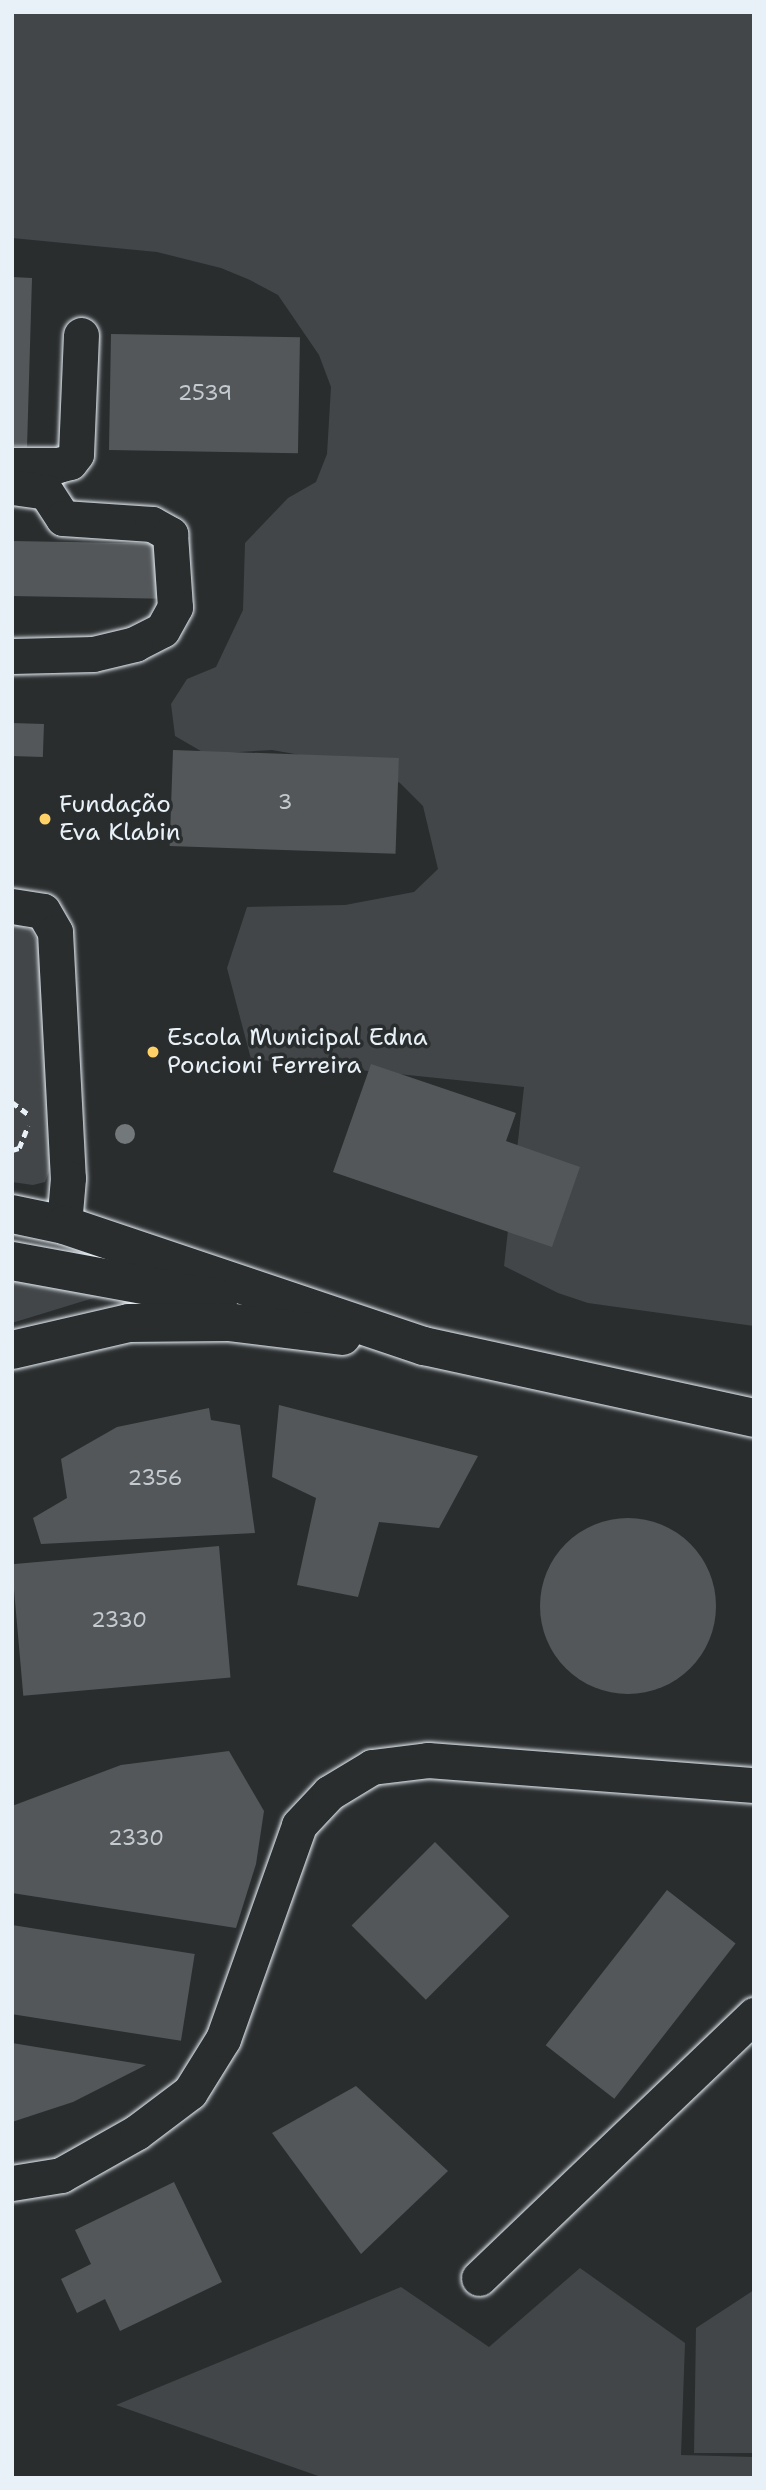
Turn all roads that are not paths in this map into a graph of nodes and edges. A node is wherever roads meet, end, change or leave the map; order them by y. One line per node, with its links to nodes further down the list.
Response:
1 (81, 335): 2 (street)
2 (12, 465)
3 (12, 487): 4 (street)
4 (12, 656)
5 (12, 906): 7 (street)
6 (12, 1214): 7 (main road)
7 (64, 1225): 9 (main road)
8 (12, 1261): 9 (main road)
9 (372, 1329): 10 (main road)
10 (424, 1346): 11 (main road); 12 (main road)
11 (12, 1350)
12 (754, 1418)
13 (754, 1786): 15 (street)
14 (754, 2015): 16 (street)
15 (12, 2183)
16 (479, 2278)

